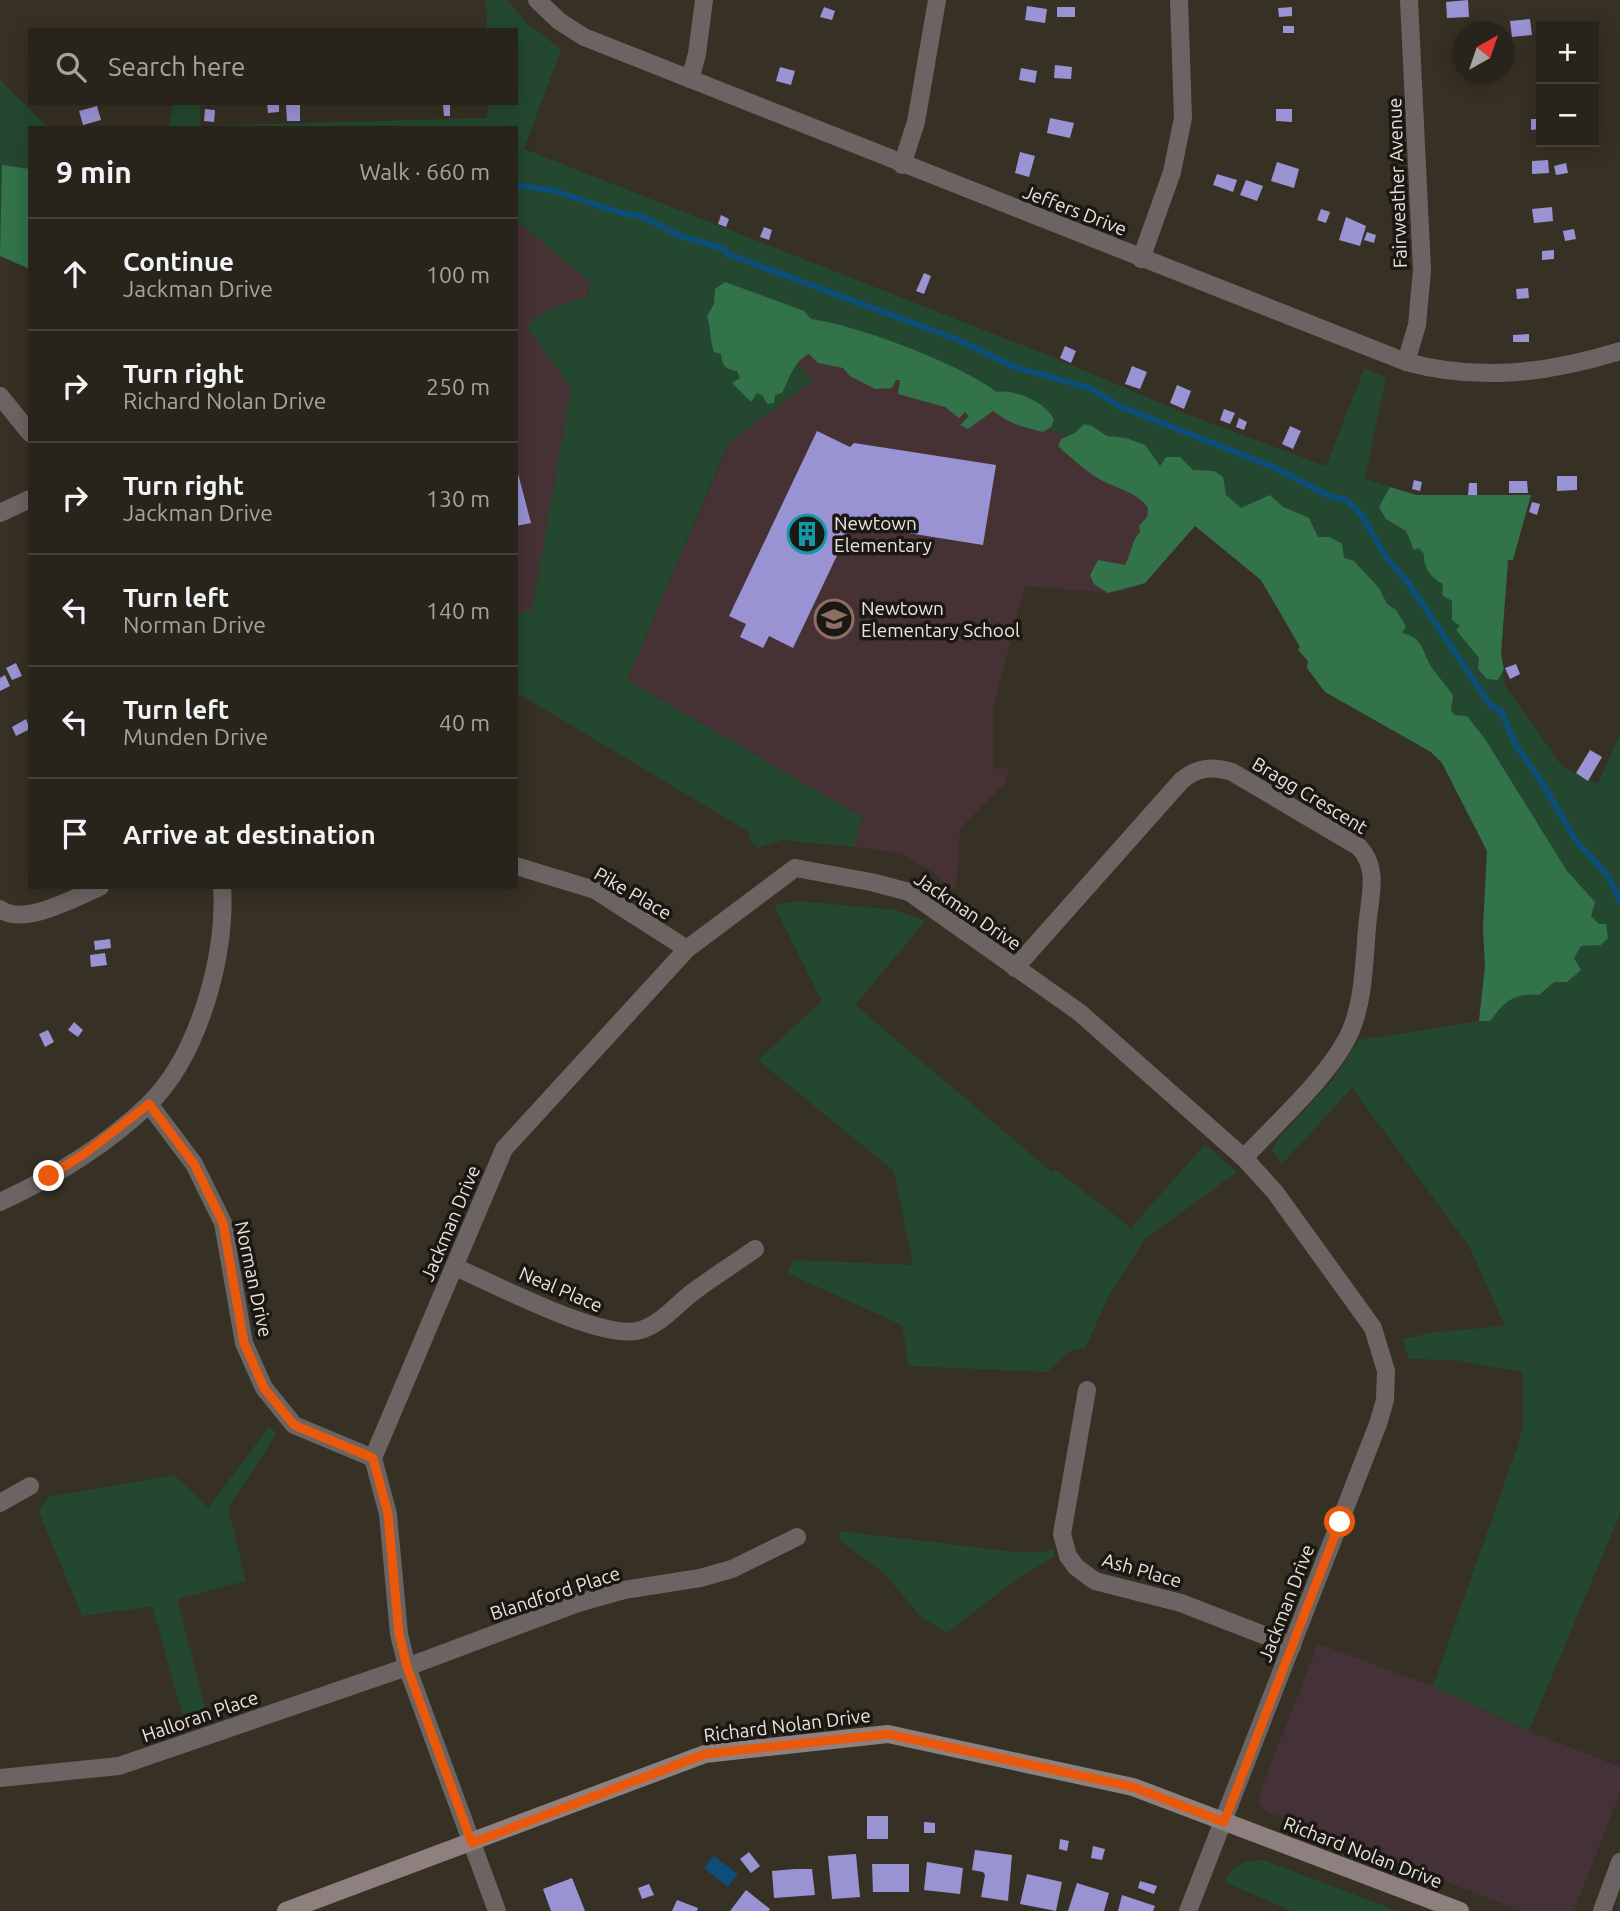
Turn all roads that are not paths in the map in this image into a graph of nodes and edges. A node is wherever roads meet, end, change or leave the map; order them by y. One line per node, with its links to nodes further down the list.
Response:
1 (537, 0): 6 (street, Jeffers Drive)
2 (704, 0): 6 (street)
3 (937, 0): 7 (street)
4 (1179, 0): 8 (street)
5 (1409, 0): 10 (street, Fairweather Avenue)
6 (690, 79): 7 (street, Jeffers Drive)
7 (902, 165): 8 (street, Jeffers Drive)
8 (1141, 259): 10 (street, Jeffers Drive)
9 (1620, 351): 10 (street, Jeffers Drive)
10 (1406, 362)
11 (0, 397): 12 (street)
12 (28, 429)
13 (28, 500): 14 (street)
14 (0, 513)
15 (518, 867): 19 (street, Pike Place)
16 (95, 889): 18 (street)
17 (222, 889): 21 (street)
18 (0, 909)
19 (687, 949): 20 (street, Jackman Drive); 25 (street, Jackman Drive)
20 (1015, 968): 22 (street, Jackman Drive); 22 (street, Bragg Crescent)
21 (149, 1104): 23 (street); 27 (street, Norman Drive)
22 (1244, 1158): 31 (street, Jackman Drive)
23 (0, 1202)
24 (755, 1249): 25 (street, Neal Place)
25 (455, 1267): 27 (street, Jackman Drive)
26 (1087, 1390): 31 (street, Ash Place)
27 (373, 1458): 32 (street)
28 (30, 1486): 29 (street)
29 (0, 1503)
30 (796, 1537): 32 (street, Blandford Place)
31 (1292, 1646): 34 (street, Jackman Drive)
32 (407, 1667): 33 (street, Halloran Place); 35 (street)
33 (0, 1778)
34 (1224, 1822): 35 (main road, Richard Nolan Drive); 39 (street, Jackman Drive); 40 (main road, Richard Nolan Drive)
35 (472, 1843): 37 (main road, Richard Nolan Drive); 38 (street)
36 (1620, 1862): 41 (street)
37 (286, 1911)
38 (497, 1911)
39 (1188, 1911)
40 (1460, 1911)
41 (1602, 1911)

